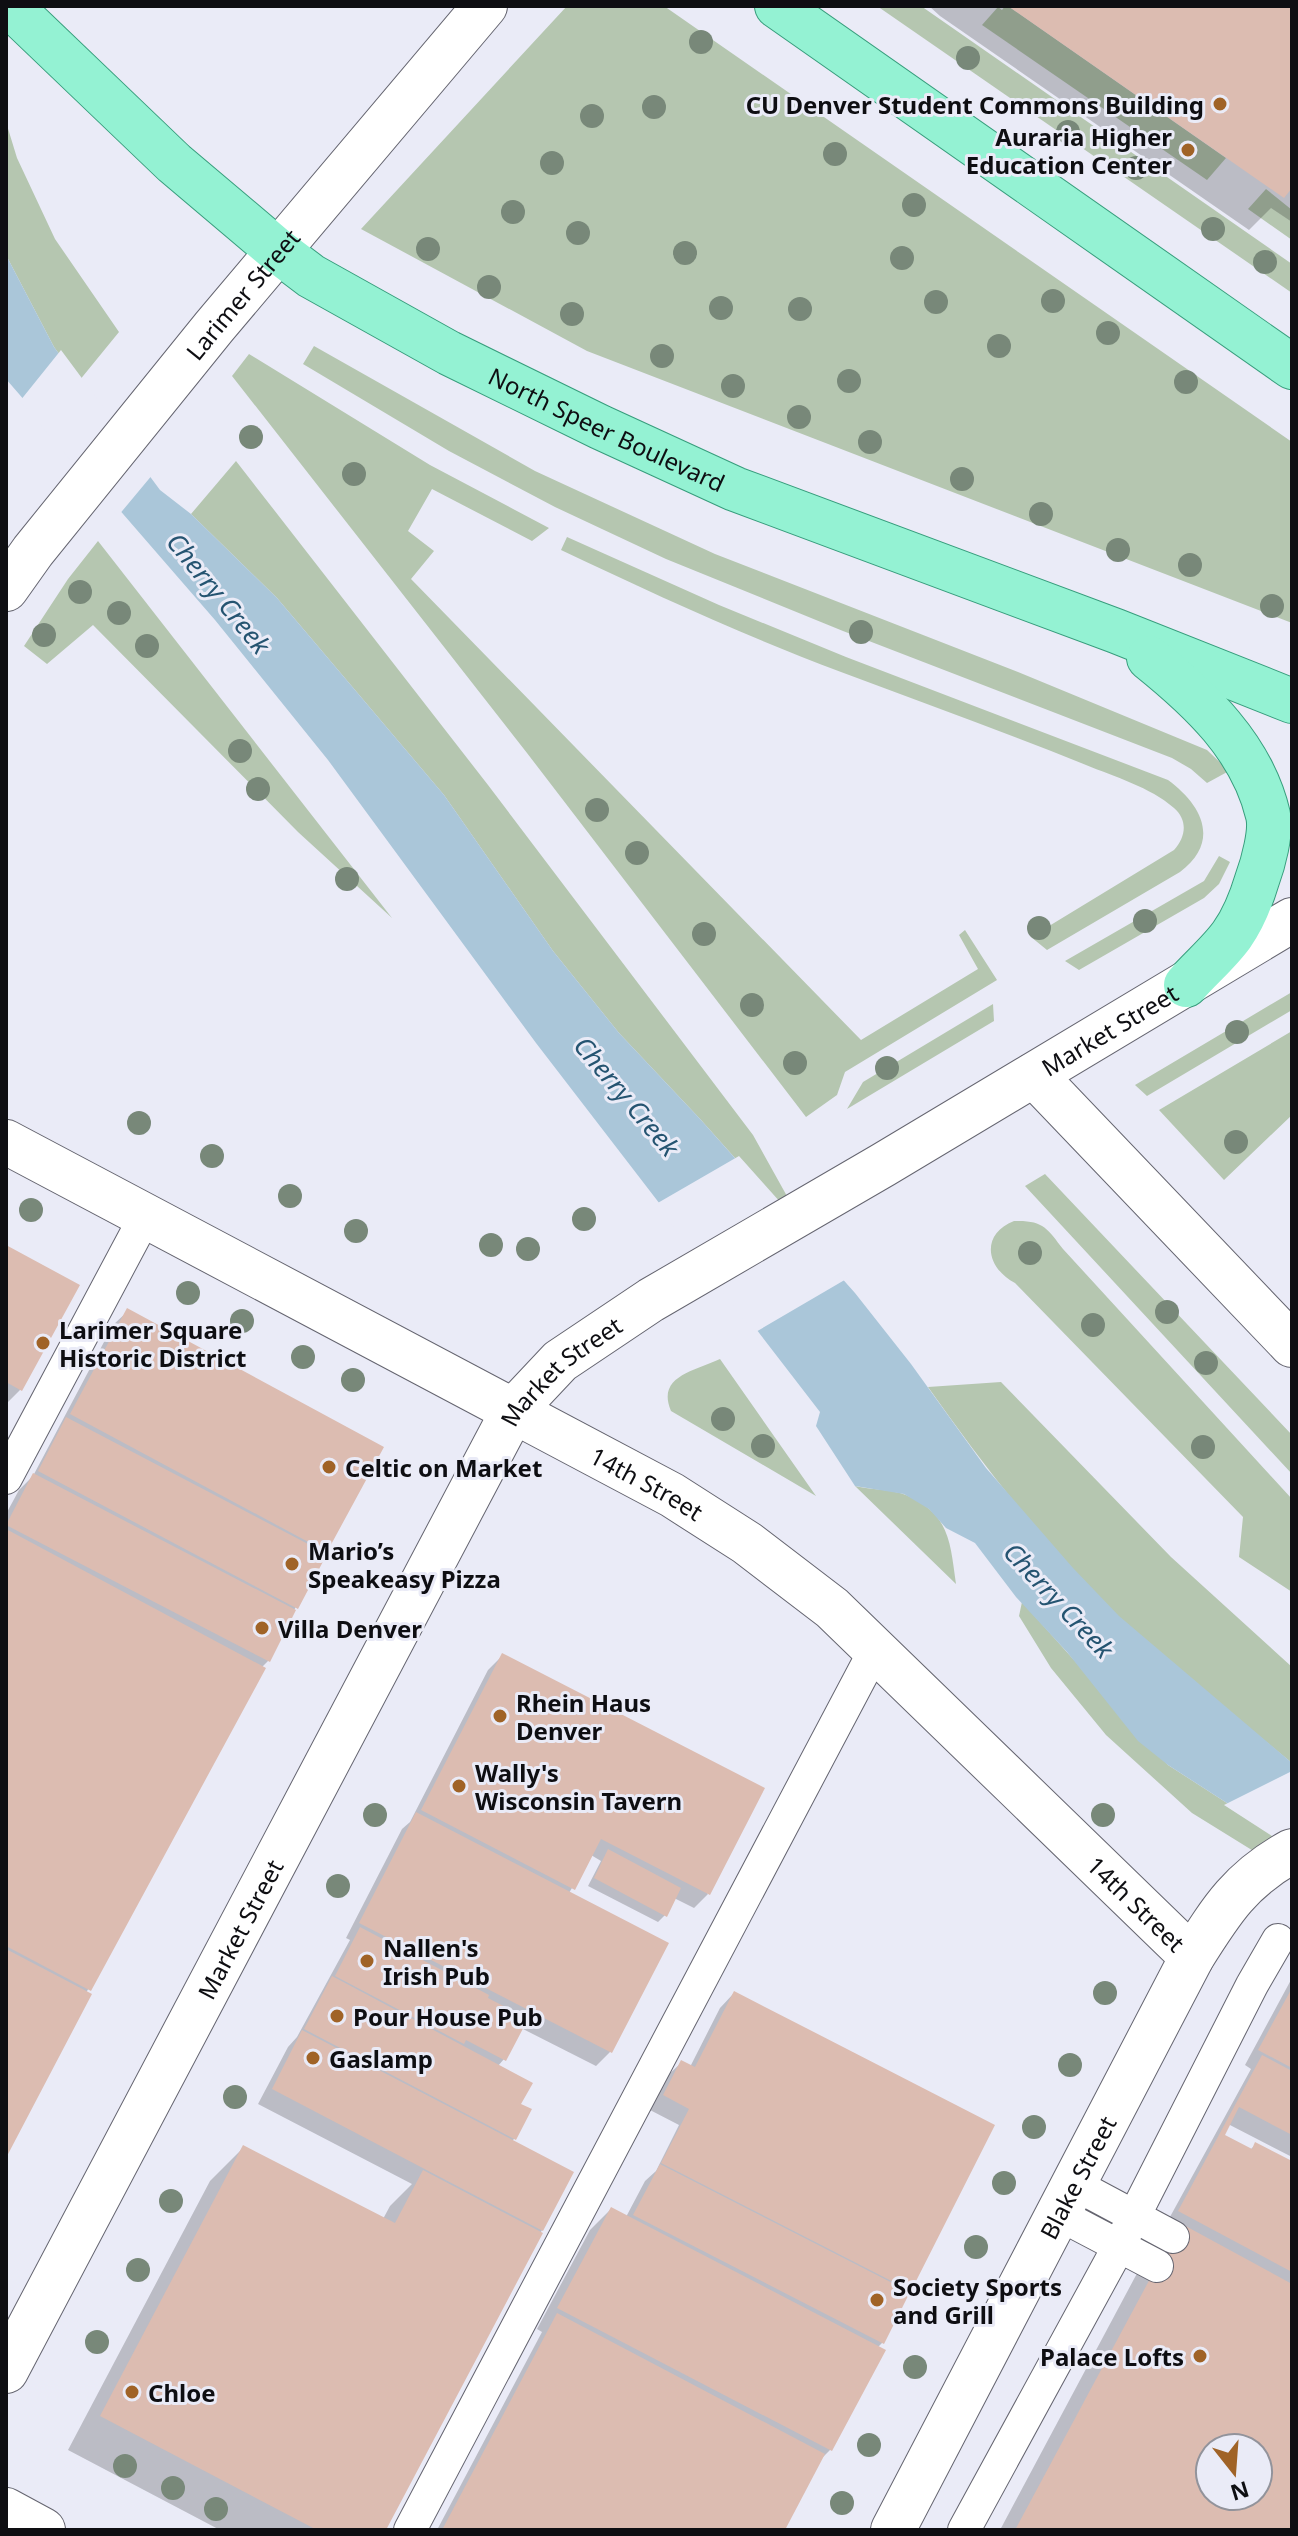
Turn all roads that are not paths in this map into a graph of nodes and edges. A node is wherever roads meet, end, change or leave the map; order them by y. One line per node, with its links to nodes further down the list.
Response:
1 (10, 6): 4 (main road, North Speer Boulevard)
2 (485, 6): 4 (main road, Larimer Street)
3 (777, 6): 5 (main road)
4 (278, 251): 6 (main road, Larimer Street); 7 (main road, North Speer Boulevard)
5 (1292, 367)
6 (6, 589)
7 (1116, 631): 8 (main road, North Speer Boulevard); 10 (main road)
8 (1292, 701)
9 (1292, 920): 10 (main road, Market Street)
10 (1186, 985): 11 (main road, Market Street)
11 (1034, 1075): 14 (main road); 15 (main road, Market Street)
12 (6, 1142): 13 (main road, 14th Street)
13 (145, 1217): 15 (main road, 14th Street); 16 (lane)
14 (1292, 1345)
15 (513, 1411): 17 (main road, 14th Street); 26 (main road, Market Street)
16 (6, 1478)
17 (876, 1648): 20 (main road, 14th Street); 29 (lane)
18 (1292, 1851): 20 (main road, Blake Street)
19 (1278, 1940): 22 (lane)
20 (1192, 1957): 21 (main road, Blake Street)
21 (1066, 2199): 22 (lane); 24 (lane); 30 (main road, Blake Street)
22 (1135, 2216): 23 (lane); 24 (lane)
23 (1173, 2237)
24 (1119, 2246): 25 (lane); 31 (lane)
25 (1157, 2266)
26 (6, 2371)
27 (6, 2510): 28 (main road)
28 (43, 2530)
29 (410, 2530)
30 (893, 2530)
31 (964, 2530)

